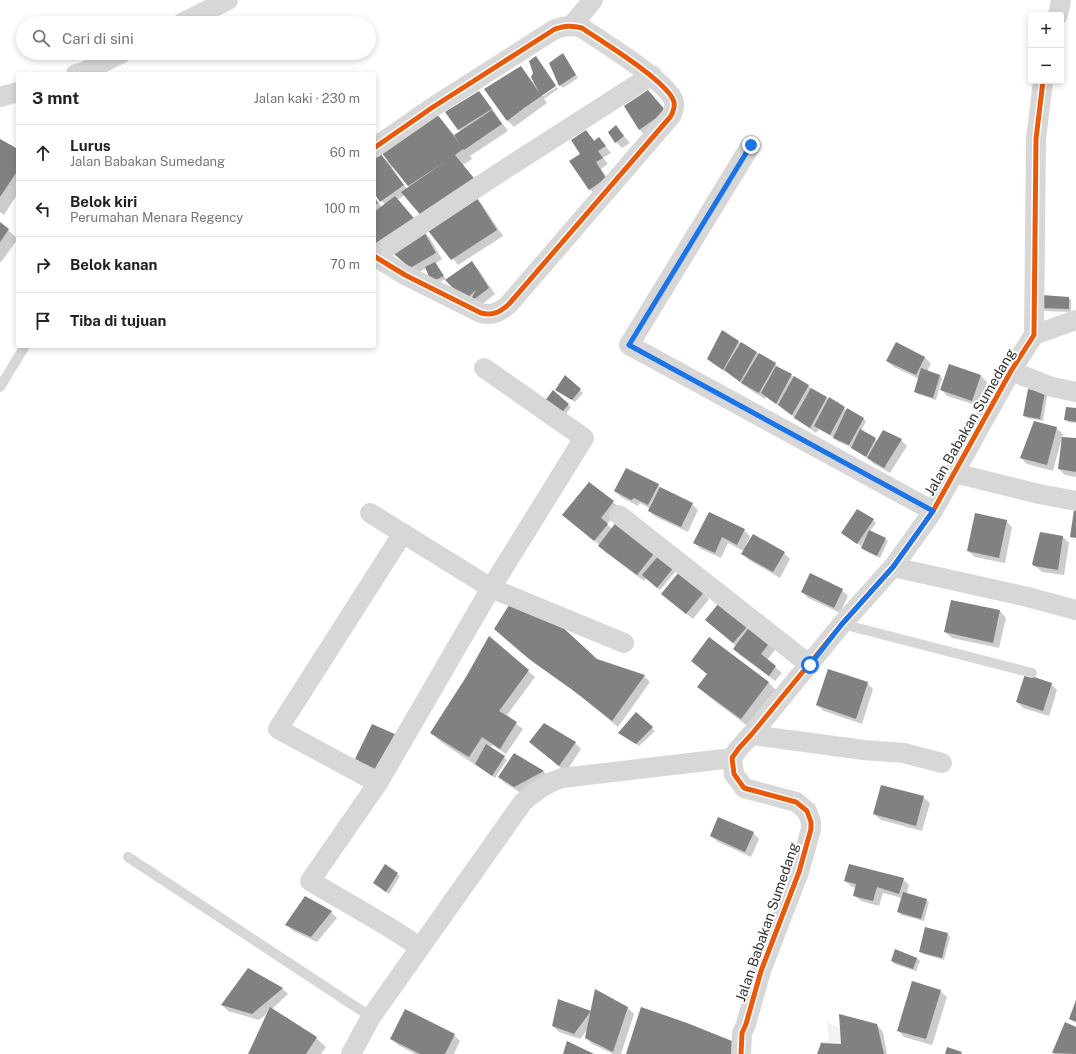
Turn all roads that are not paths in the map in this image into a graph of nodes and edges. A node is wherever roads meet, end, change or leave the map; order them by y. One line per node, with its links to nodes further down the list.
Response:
1 (228, 0): 5 (street)
2 (593, 0): 6 (street)
3 (1061, 0): 4 (street)
4 (1059, 12)
5 (196, 16)
6 (572, 25): 9 (street); 14 (street)
7 (109, 60): 8 (street)
8 (86, 72)
9 (652, 75): 15 (street); 16 (street)
10 (1043, 84): 18 (street)
11 (16, 93): 12 (street)
12 (0, 97)
13 (751, 145): 26 (street)
14 (376, 147)
15 (376, 255)
16 (376, 257)
17 (1076, 320): 18 (street)
18 (1034, 335): 21 (street, Jalan Babakan Sumedang)
19 (24, 348): 22 (lane)
20 (484, 368): 31 (street)
21 (1011, 371): 23 (street); 24 (street, Jalan Babakan Sumedang)
22 (0, 386)
23 (1076, 392)
24 (954, 473): 25 (street); 26 (street, Jalan Babakan Sumedang)
25 (1076, 501)
26 (933, 511): 30 (street, Jalan Babakan Sumedang)
27 (370, 513): 29 (street)
28 (619, 515): 35 (street)
29 (403, 533): 31 (street); 40 (street)
30 (893, 567): 32 (street); 33 (street, Jalan Babakan Sumedang)
31 (491, 588): 34 (street); 40 (street)
32 (1076, 610)
33 (842, 624): 35 (street, Jalan Babakan Sumedang); 36 (lane)
34 (624, 643)
35 (810, 665): 37 (street, Jalan Babakan Sumedang)
36 (1032, 673)
37 (751, 735): 38 (street, Jalan Babakan Sumedang); 39 (street)
38 (732, 758): 42 (street); 45 (street, Jalan Babakan Sumedang)
39 (942, 763)
40 (378, 783): 42 (street)
41 (128, 858): 43 (lane)
42 (420, 947): 43 (street)
43 (372, 1017): 44 (street)
44 (351, 1054)
45 (741, 1054)

